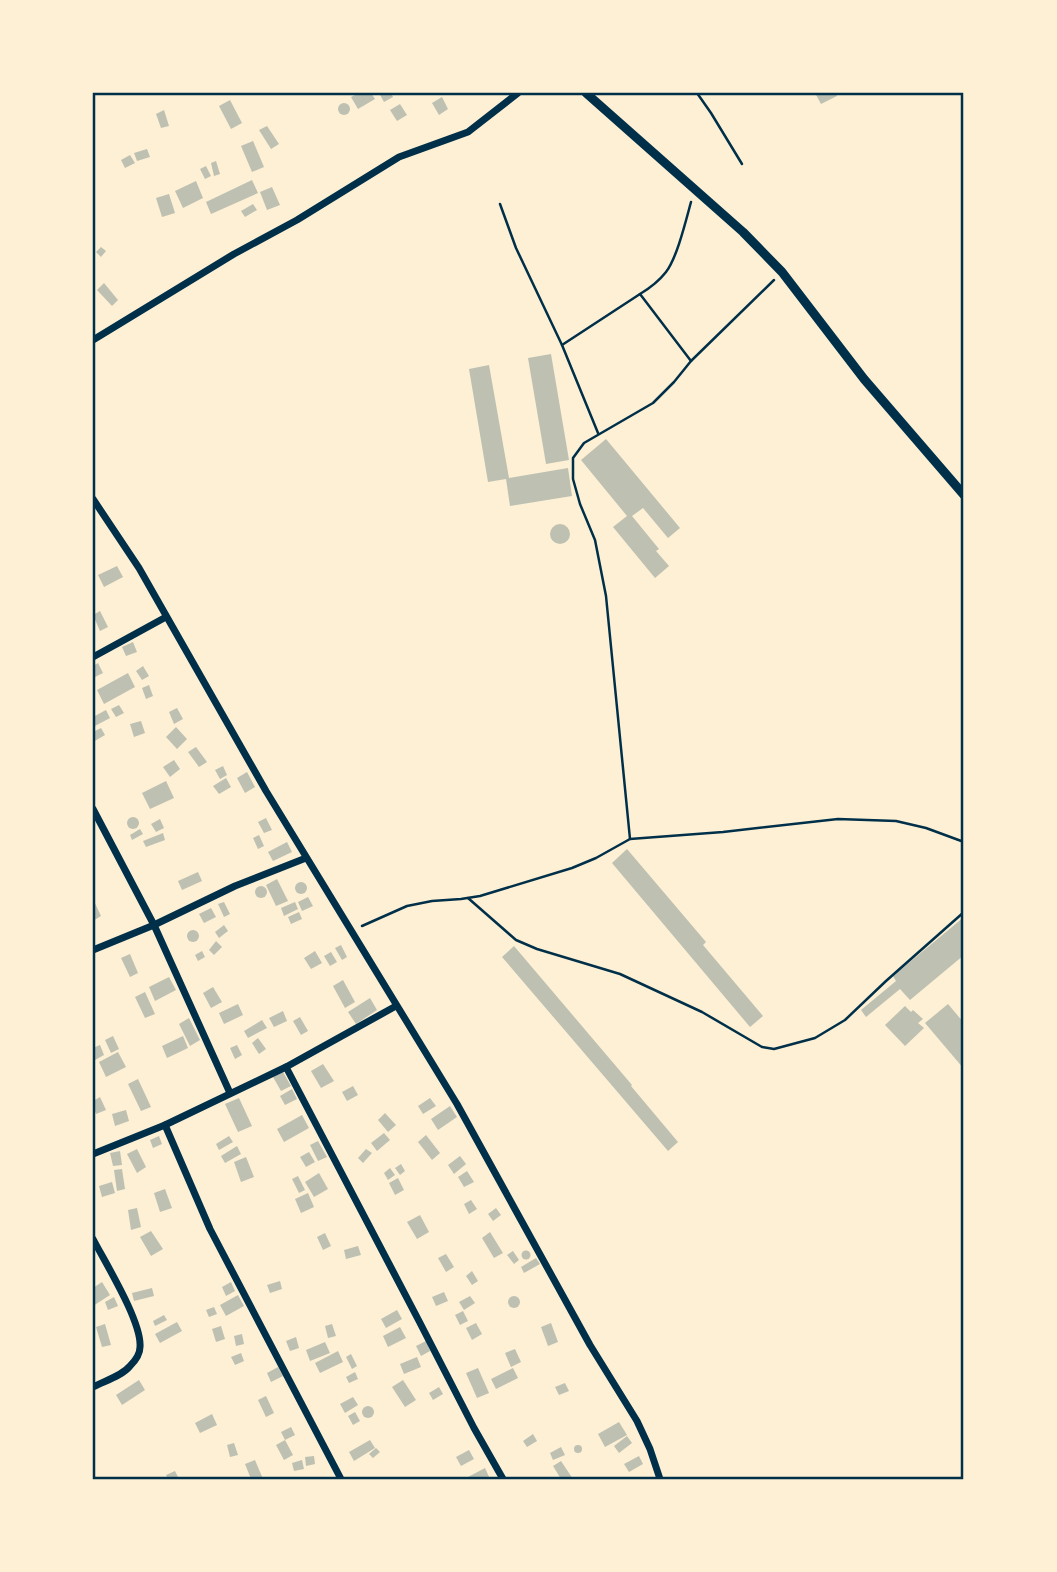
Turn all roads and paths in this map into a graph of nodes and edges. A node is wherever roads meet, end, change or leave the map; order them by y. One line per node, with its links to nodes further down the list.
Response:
1 (518, 93): 9 (street)
2 (586, 93): 5 (street)
3 (697, 93): 4 (path)
4 (742, 164)
5 (695, 188): 7 (street); 8 (path)
6 (500, 204): 10 (path)
7 (782, 272): 11 (path); 13 (street)
8 (640, 294): 10 (path); 11 (path)
9 (93, 340)
10 (562, 345): 12 (path)
11 (691, 361): 12 (path)
12 (598, 433): 18 (path)
13 (964, 495)
14 (93, 499): 15 (street)
15 (166, 617): 16 (street); 20 (street)
16 (93, 657)
17 (93, 809): 23 (street)
18 (630, 839): 19 (path); 21 (path)
19 (964, 842)
20 (306, 858): 23 (street); 24 (street)
21 (468, 898): 22 (path); 24 (path)
22 (964, 912)
23 (154, 925): 25 (street); 28 (street)
24 (352, 931): 26 (street)
25 (93, 950)
26 (396, 1006): 27 (street); 35 (street)
27 (286, 1067): 28 (street); 34 (street)
28 (230, 1093): 29 (street)
29 (165, 1125): 30 (street); 33 (street)
30 (93, 1154)
31 (93, 1239): 32 (street)
32 (93, 1387)
33 (341, 1479)
34 (503, 1479)
35 (660, 1479)

